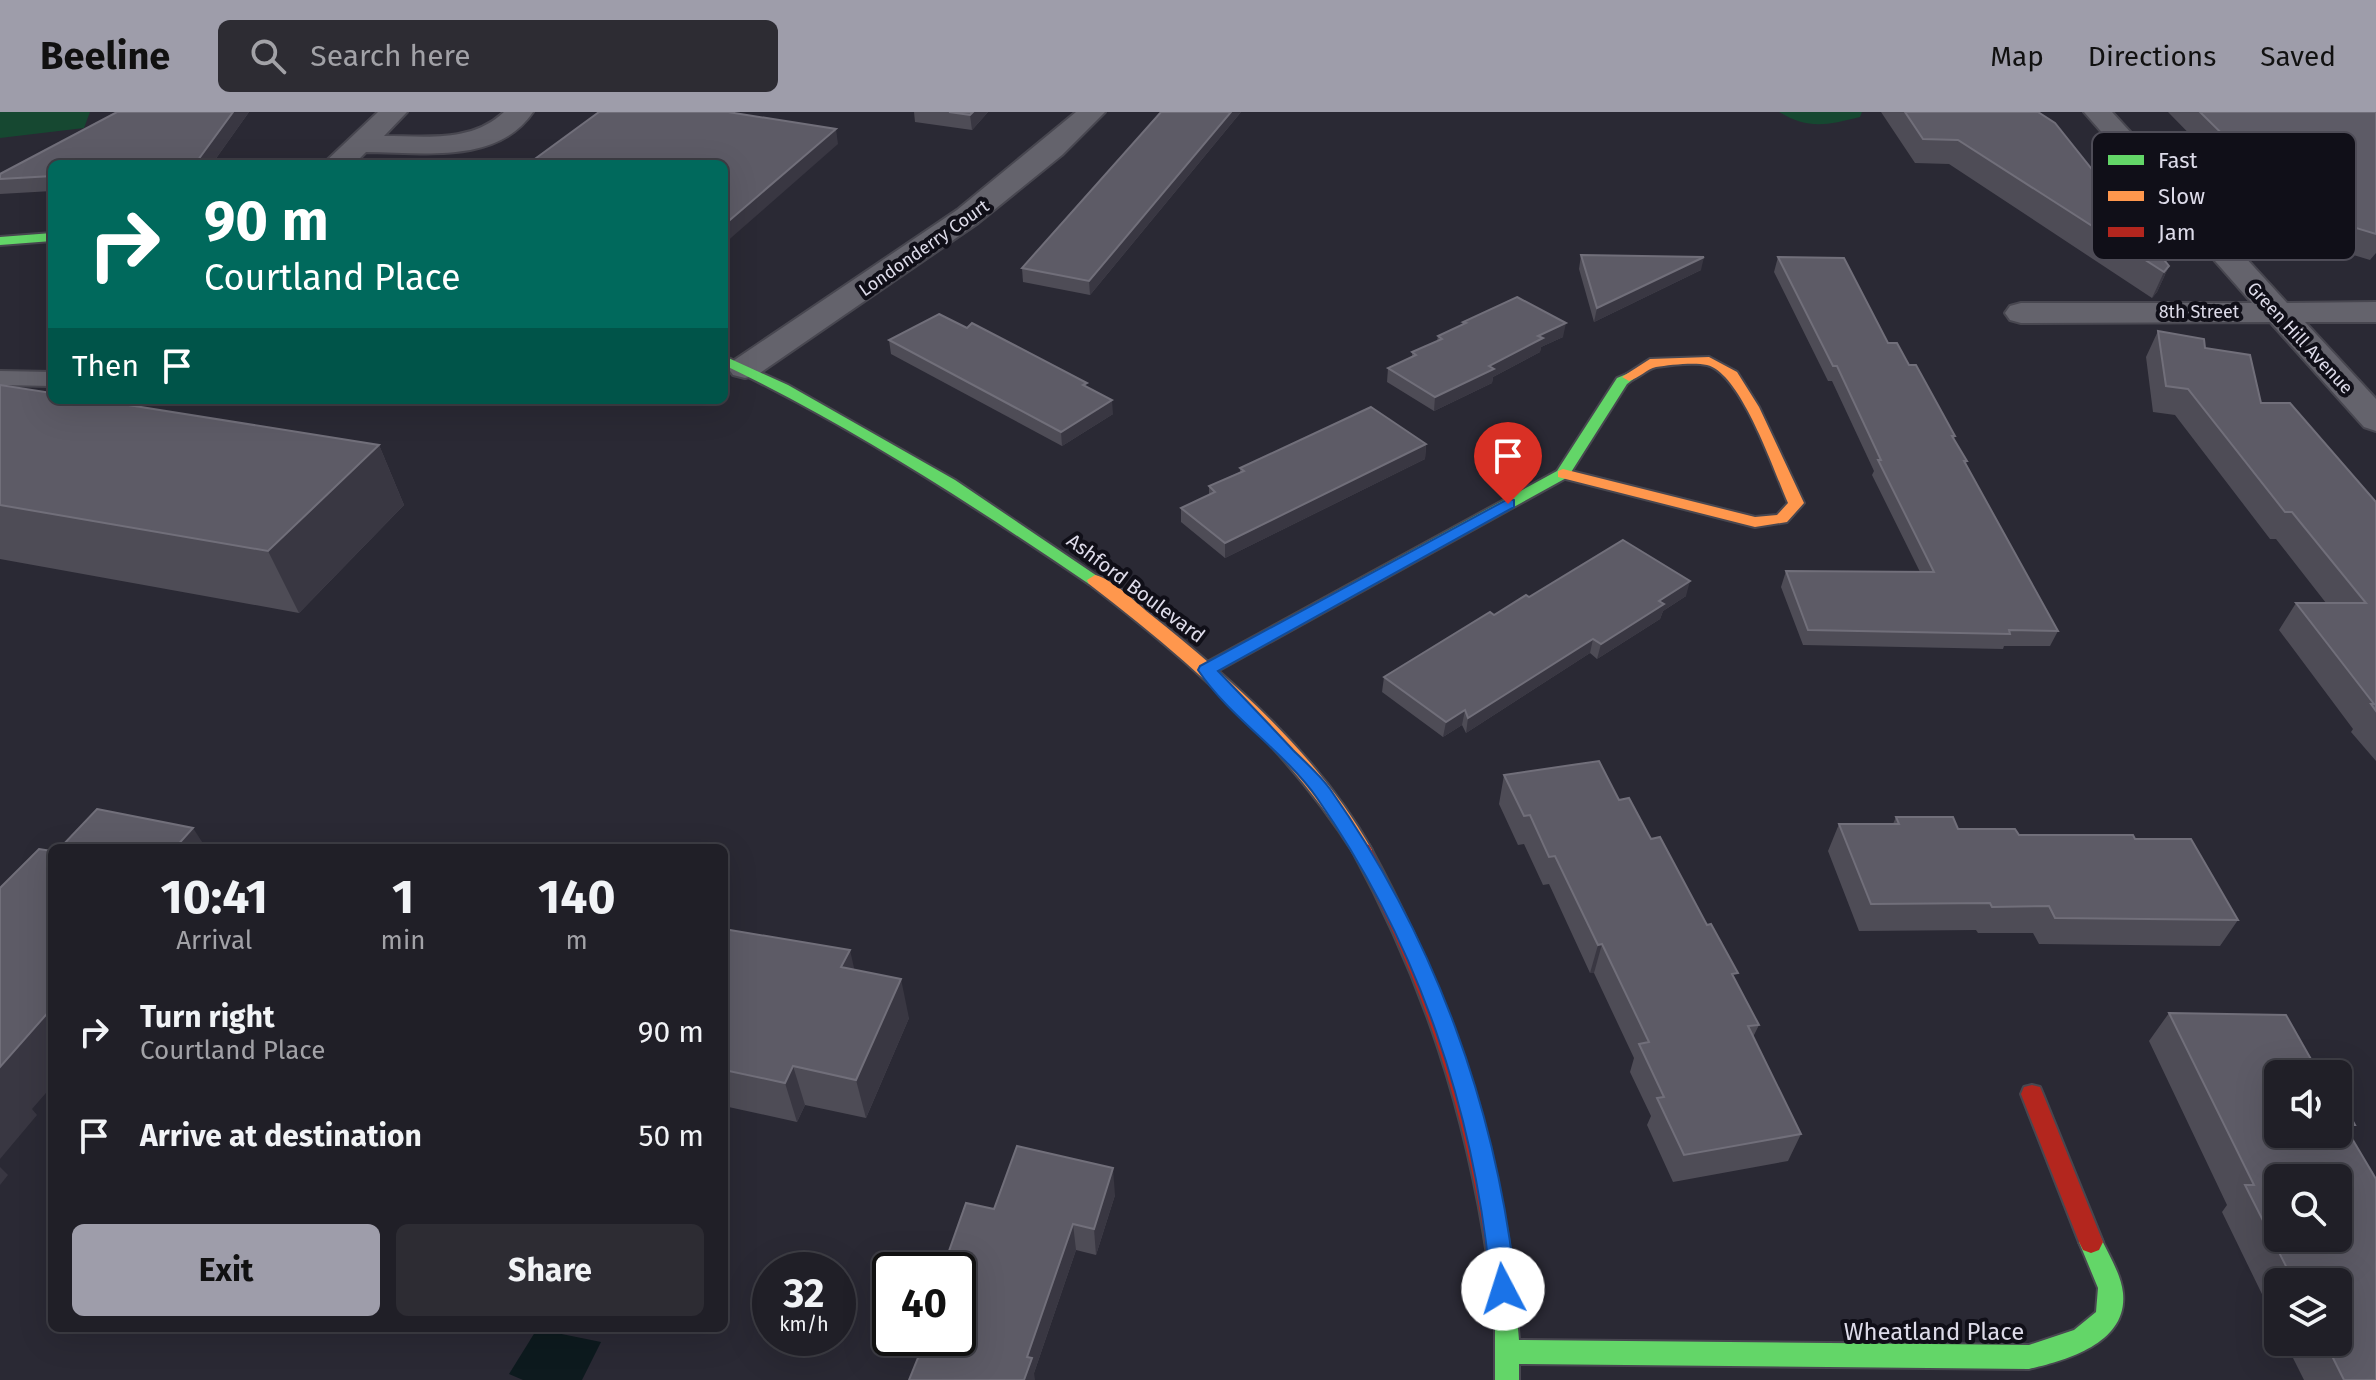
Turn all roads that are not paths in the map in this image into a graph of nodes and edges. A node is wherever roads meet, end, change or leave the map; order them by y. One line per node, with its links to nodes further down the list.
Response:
1 (394, 112): 6 (street)
2 (520, 112): 6 (street)
3 (1092, 112): 14 (street, Londonderry Court)
4 (2097, 112): 5 (street, Green Hill Avenue)
5 (2115, 132)
6 (362, 144): 7 (street)
7 (342, 160)
8 (48, 237): 9 (street)
9 (0, 241)
10 (2229, 260): 11 (street, Green Hill Avenue)
11 (2275, 312): 12 (street, 8th Street); 13 (street, 8th Street); 17 (street, Green Hill Avenue)
12 (2376, 312)
13 (2021, 313)
14 (735, 364): 19 (street, Ashford Boulevard)
15 (0, 378): 16 (lane)
16 (48, 379)
17 (2376, 420)
18 (1563, 474): 18 (street); 19 (street)
19 (1206, 670): 21 (street, Ashford Boulevard)
20 (2032, 1094): 21 (street, Wheatland Place)
21 (1509, 1352): 22 (street, Ashford Boulevard)
22 (1507, 1380)

